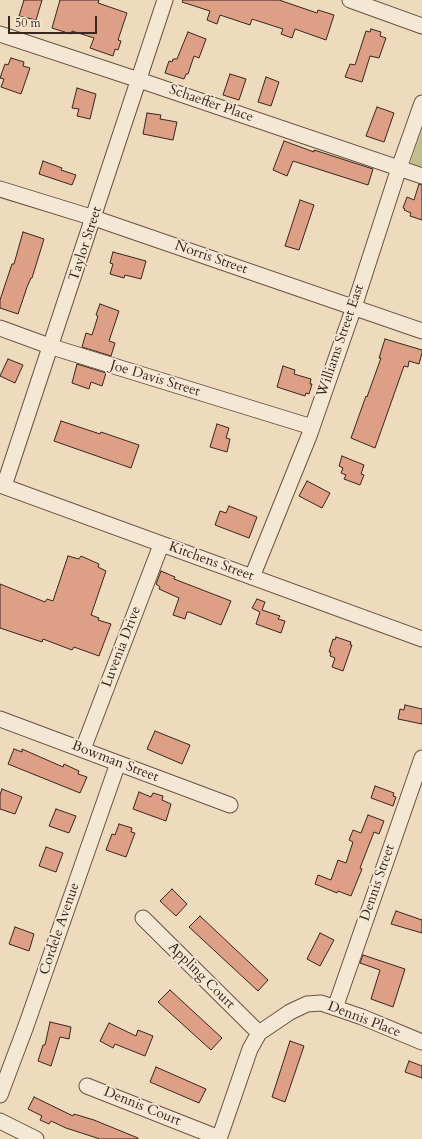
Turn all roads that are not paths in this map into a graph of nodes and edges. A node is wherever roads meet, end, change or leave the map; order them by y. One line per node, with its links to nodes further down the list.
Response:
1 (165, 0): 5 (street, Taylor Street)
2 (350, 0): 3 (street)
3 (422, 26)
4 (0, 34): 5 (street, Schaeffer Place)
5 (139, 80): 7 (street, Schaeffer Place); 10 (street, Taylor Street)
6 (422, 103): 7 (street, Williams Street East)
7 (399, 168): 8 (street, Schaeffer Place); 11 (street, Williams Street East)
8 (422, 176)
9 (0, 189): 10 (street, Norris Street)
10 (94, 218): 11 (street, Norris Street); 14 (street, Taylor Street)
11 (354, 307): 13 (street, Norris Street); 15 (street, Williams Street East)
12 (0, 328): 14 (street, Joe Davis Street)
13 (422, 330)
14 (52, 347): 15 (street, Joe Davis Street); 16 (street, Taylor Street)
15 (312, 427): 18 (street, Williams Street East)
16 (2, 486): 17 (street, Kitchens Street)
17 (161, 545): 18 (street, Kitchens Street); 21 (street, Luvenia Drive)
18 (252, 577): 19 (street, Kitchens Street)
19 (422, 639)
20 (0, 719): 21 (street, Bowman Street)
21 (83, 749): 23 (street, Bowman Street)
22 (422, 758): 26 (street, Dennis Street)
23 (118, 763): 24 (street, Bowman Street); 30 (street, Cordele Avenue)
24 (230, 805)
25 (143, 918): 27 (street, Appling Court)
26 (335, 1008): 27 (street, Dennis Place); 28 (street, Dennis Place)
27 (259, 1033): 32 (street, Dennis Place)
28 (422, 1042)
29 (87, 1086): 32 (street, Dennis Court)
30 (0, 1095)
31 (0, 1121): 33 (street)
32 (219, 1138)
33 (36, 1139)

